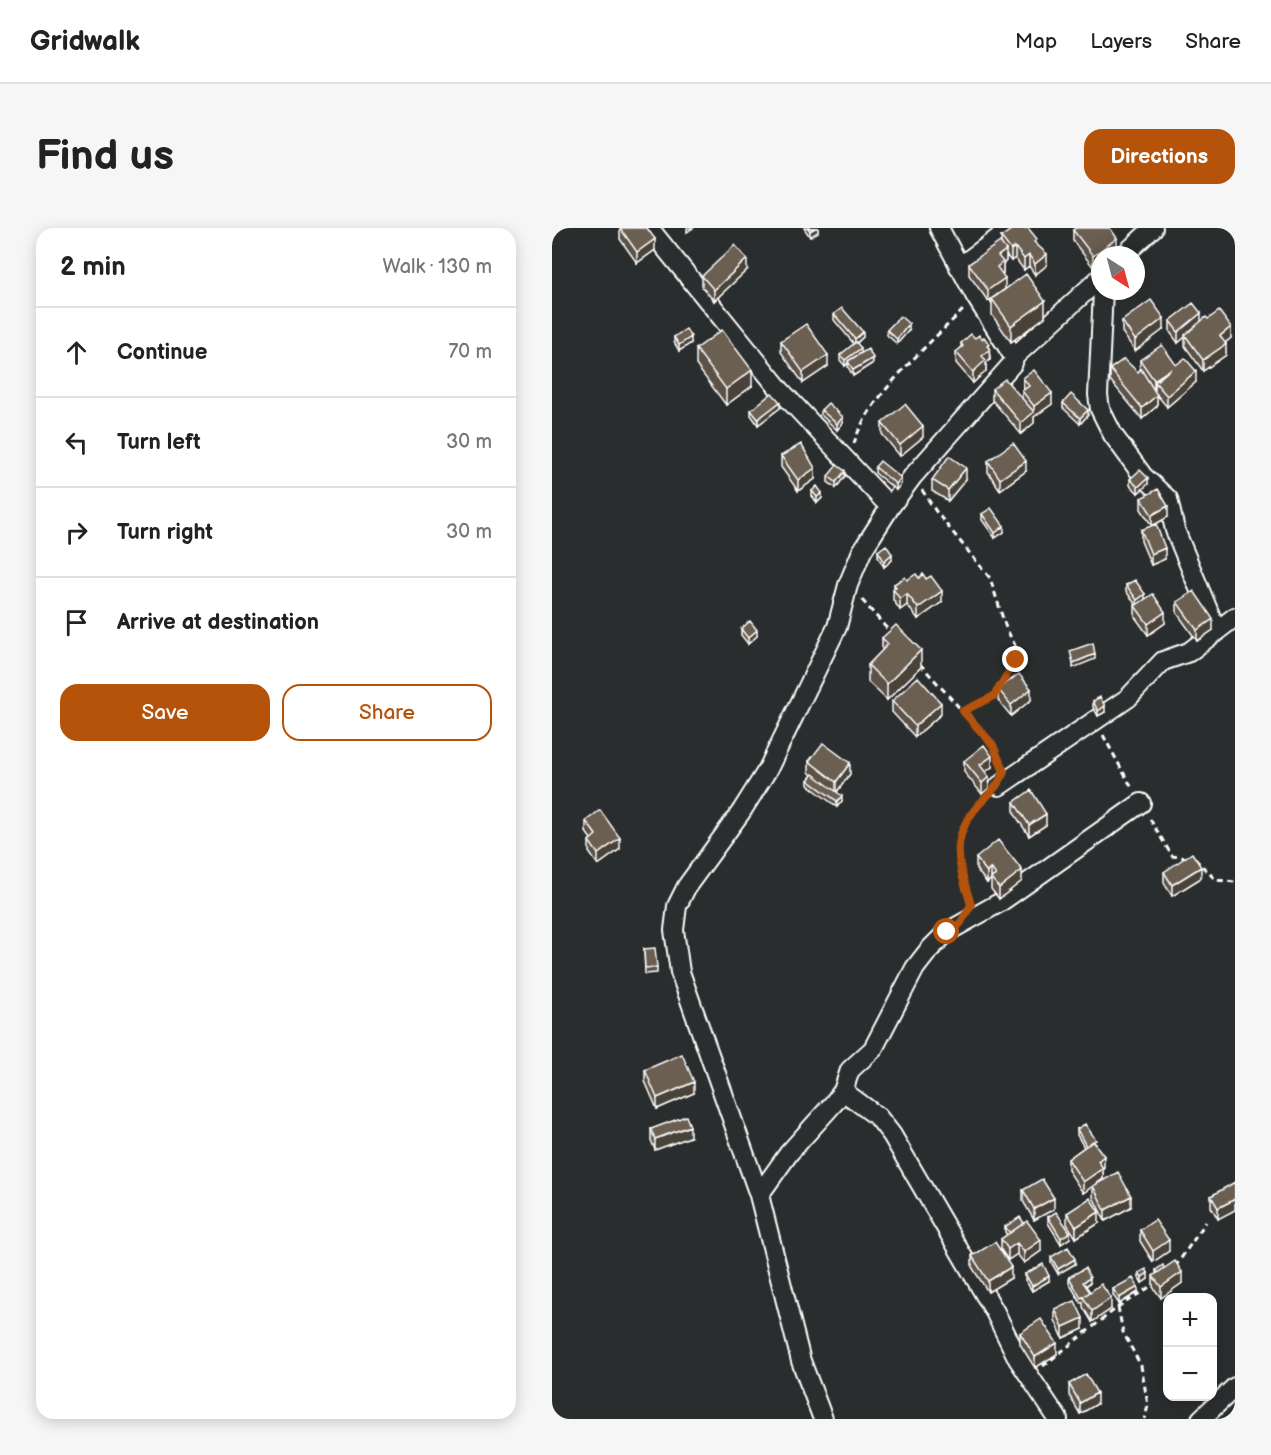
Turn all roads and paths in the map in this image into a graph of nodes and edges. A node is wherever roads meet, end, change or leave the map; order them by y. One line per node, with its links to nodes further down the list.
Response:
1 (649, 228): 11 (street)
2 (939, 228): 6 (street)
3 (1012, 228): 6 (street)
4 (1154, 228): 5 (street)
5 (1134, 246)
6 (959, 267): 8 (street)
7 (1091, 286): 10 (street)
8 (976, 297): 10 (street); 11 (path)
9 (1103, 300): 16 (street)
10 (1014, 357): 12 (street)
11 (850, 464): 13 (street)
12 (913, 476): 13 (street); 19 (path)
13 (890, 507): 14 (street)
14 (848, 585): 17 (path); 24 (street)
15 (1235, 617): 16 (street)
16 (1217, 632): 20 (street)
17 (894, 635)
18 (917, 661): 19 (path)
19 (963, 711): 20 (path)
20 (999, 786): 22 (path)
21 (1141, 803): 22 (street)
22 (960, 924): 23 (street)
23 (843, 1090): 24 (street); 29 (street)
24 (759, 1195): 31 (street)
25 (1206, 1222): 26 (path)
26 (1173, 1268)
27 (1165, 1277): 28 (path)
28 (1118, 1307): 29 (path); 33 (path)
29 (1029, 1375): 32 (street)
30 (1235, 1387): 34 (street)
31 (823, 1419)
32 (1058, 1419)
33 (1145, 1419)
34 (1201, 1419)

